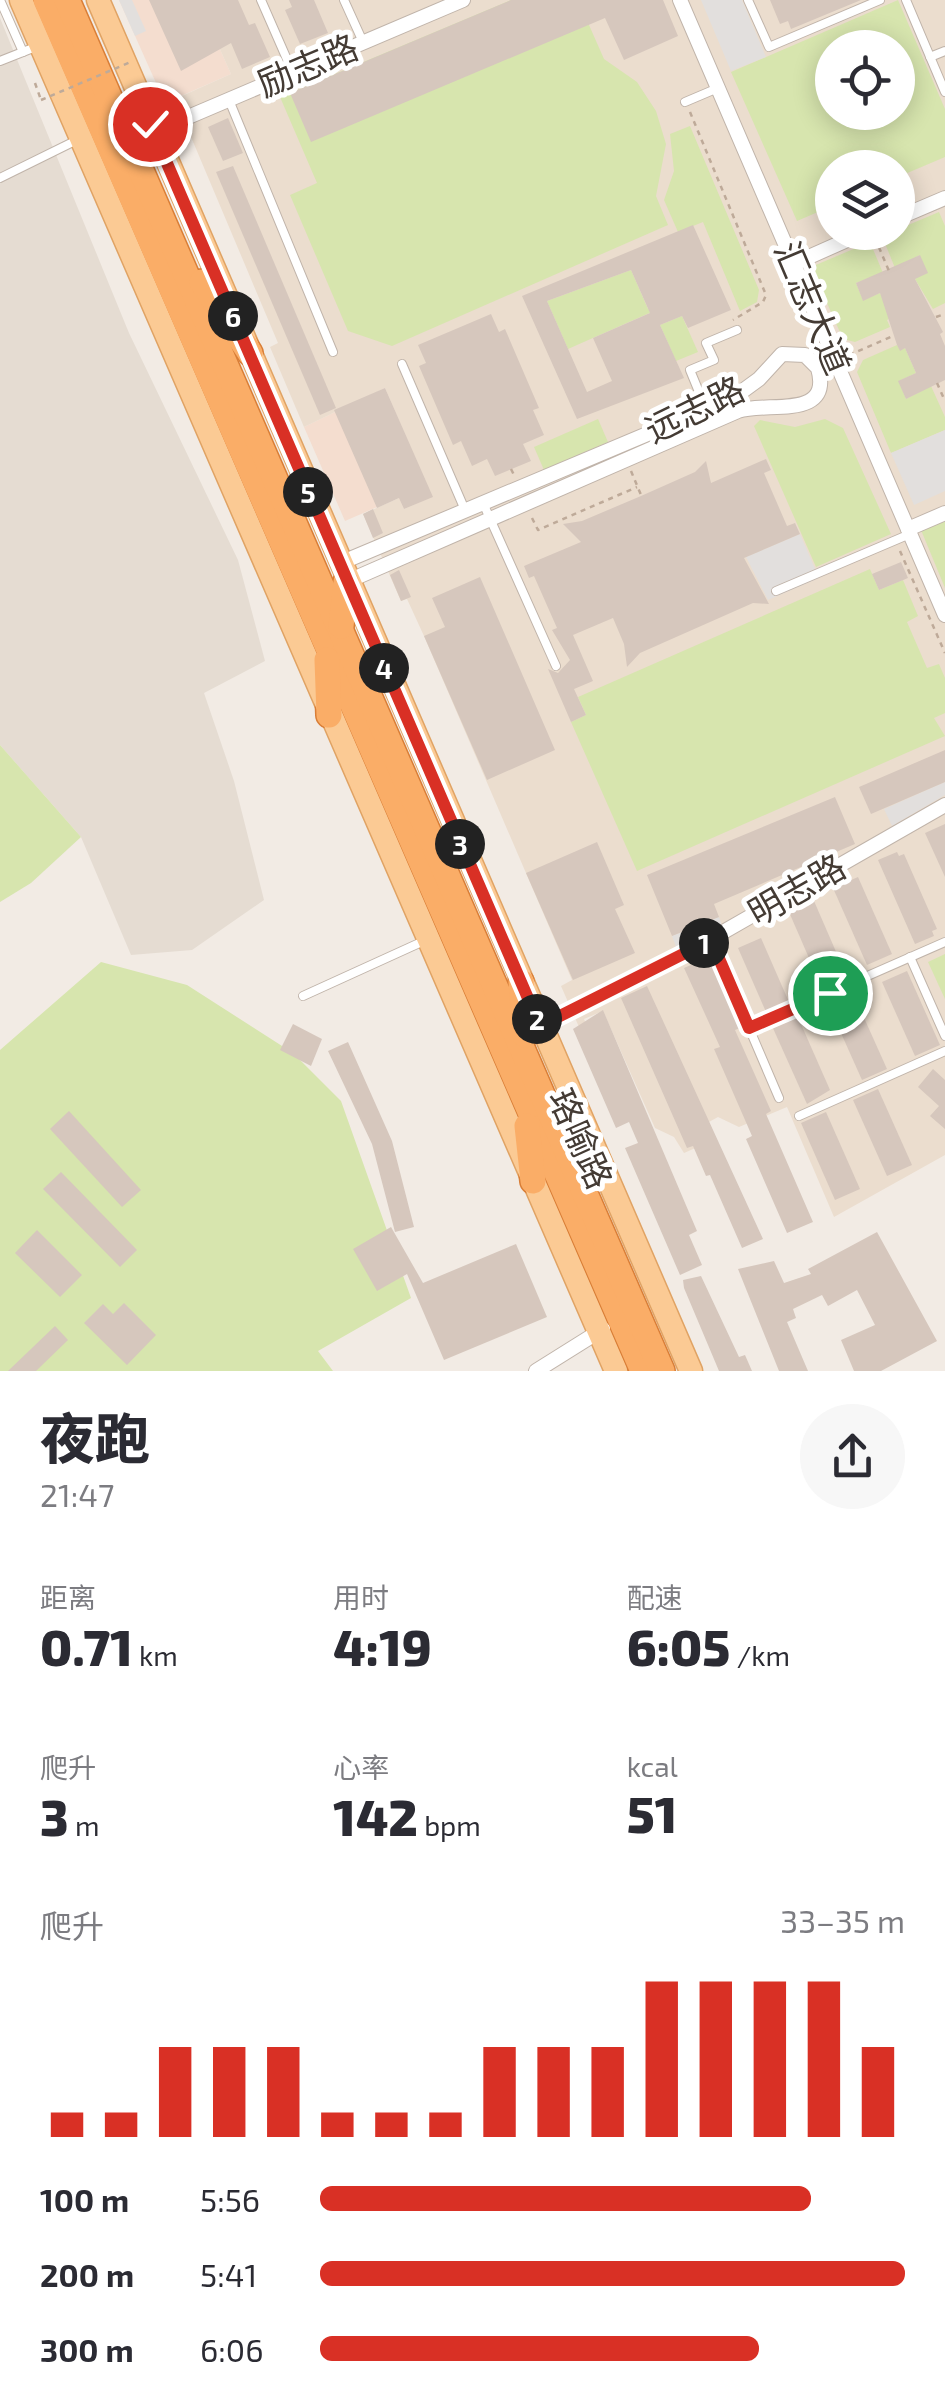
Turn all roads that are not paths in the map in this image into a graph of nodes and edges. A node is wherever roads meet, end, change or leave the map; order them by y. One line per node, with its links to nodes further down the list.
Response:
1 (0, 0): 15 (lane)
2 (22, 0): 15 (main road)
3 (46, 0): 25 (highway, 珞喻路)
4 (67, 0): 29 (highway, 珞喻路)
5 (98, 0): 24 (main road)
6 (262, 0): 19 (lane)
7 (344, 0): 14 (lane)
8 (463, 0): 13 (street, 励志路)
9 (680, 0): 20 (street, 汇志大道)
10 (748, 0): 11 (lane)
11 (880, 0)
12 (906, 0): 17 (lane)
13 (425, 7): 14 (street, 励志路)
14 (363, 43): 19 (street, 励志路)
15 (32, 49): 18 (lane); 25 (main road)
16 (945, 51): 17 (lane)
17 (930, 58): 21 (lane)
18 (0, 61)
19 (293, 72): 22 (street, 励志路)
20 (718, 88): 23 (lane); 31 (street, 汇志大道)
21 (945, 92)
22 (229, 100): 24 (street, 励志路); 34 (lane)
23 (685, 102)
24 (153, 132): 35 (main road)
25 (90, 133): 26 (lane); 49 (highway, 珞喻路); 51 (main road)
26 (0, 178)
27 (945, 198): 28 (street)
28 (915, 211)
29 (167, 231): 35 (highway); 49 (highway, 珞喻路)
30 (826, 250): 31 (street)
31 (793, 264): 32 (street, 汇志大道)
32 (816, 316): 36 (street); 39 (street, 汇志大道)
33 (737, 330): 40 (lane)
34 (333, 352)
35 (250, 353): 46 (main road)
36 (800, 353): 38 (street); 40 (street, 远志路)
37 (402, 364): 42 (lane)
38 (818, 393): 39 (street); 44 (street, 远志路)
39 (855, 406): 45 (street, 汇志大道)
40 (706, 409): 41 (street, 远志路)
41 (483, 502): 42 (street, 远志路); 44 (lane)
42 (465, 510): 46 (street, 远志路)
43 (945, 513): 45 (street)
44 (491, 519): 46 (street, 远志路); 50 (lane)
45 (904, 534): 47 (lane); 48 (street, 汇志大道)
46 (342, 573): 49 (highway); 57 (main road)
47 (776, 592)
48 (945, 616)
49 (333, 636): 51 (highway); 63 (highway, 珞喻路); 65 (highway, 珞喻路)
50 (556, 666)
51 (329, 715): 53 (main road)
52 (945, 805): 54 (street, 明志路)
53 (428, 939): 58 (lane); 67 (main road)
54 (711, 940): 59 (street, 明志路); 60 (lane)
55 (945, 942): 56 (lane)
56 (910, 958): 60 (lane); 61 (lane)
57 (521, 982): 59 (main road); 63 (highway)
58 (303, 996)
59 (540, 1026): 68 (main road)
60 (749, 1028): 64 (lane)
61 (945, 1036)
62 (945, 1051): 66 (lane)
63 (526, 1054): 68 (highway, 珞喻路)
64 (779, 1098)
65 (525, 1101): 67 (highway); 68 (highway, 珞喻路)
66 (799, 1116)
67 (533, 1181): 68 (main road)
68 (629, 1315): 69 (street); 70 (main road); 71 (highway, 珞喻路); 72 (highway, 珞喻路); 73 (main road)
69 (536, 1371)
70 (616, 1371)
71 (643, 1371)
72 (662, 1371)
73 (691, 1371)

